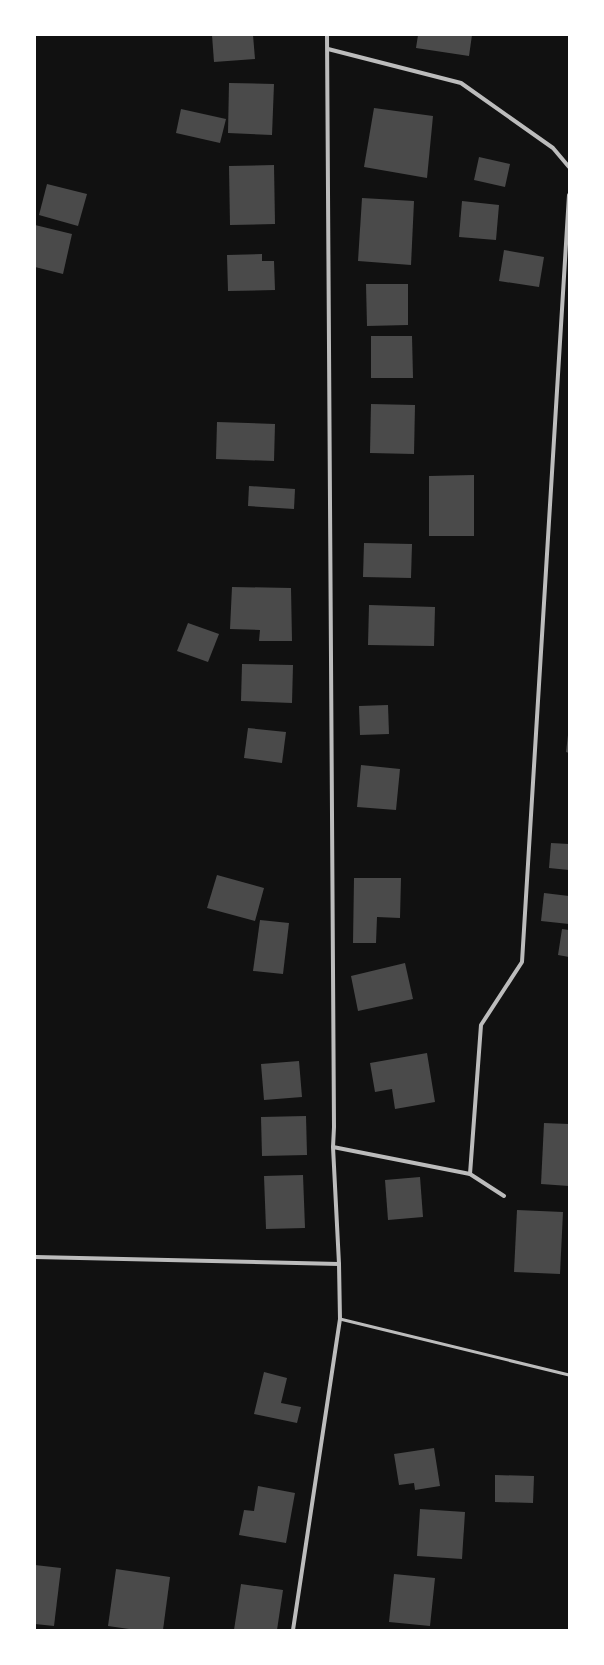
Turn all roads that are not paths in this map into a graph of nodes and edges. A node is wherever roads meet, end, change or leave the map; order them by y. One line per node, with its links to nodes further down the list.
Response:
1 (327, 35): 2 (street)
2 (328, 49): 3 (street); 5 (street)
3 (569, 167)
4 (569, 195): 6 (street)
5 (333, 1147): 6 (street); 9 (street)
6 (470, 1174): 7 (street)
7 (504, 1196)
8 (35, 1257): 9 (street)
9 (339, 1264): 10 (street)
10 (340, 1320): 11 (lane); 12 (street)
11 (569, 1374)
12 (292, 1630)

